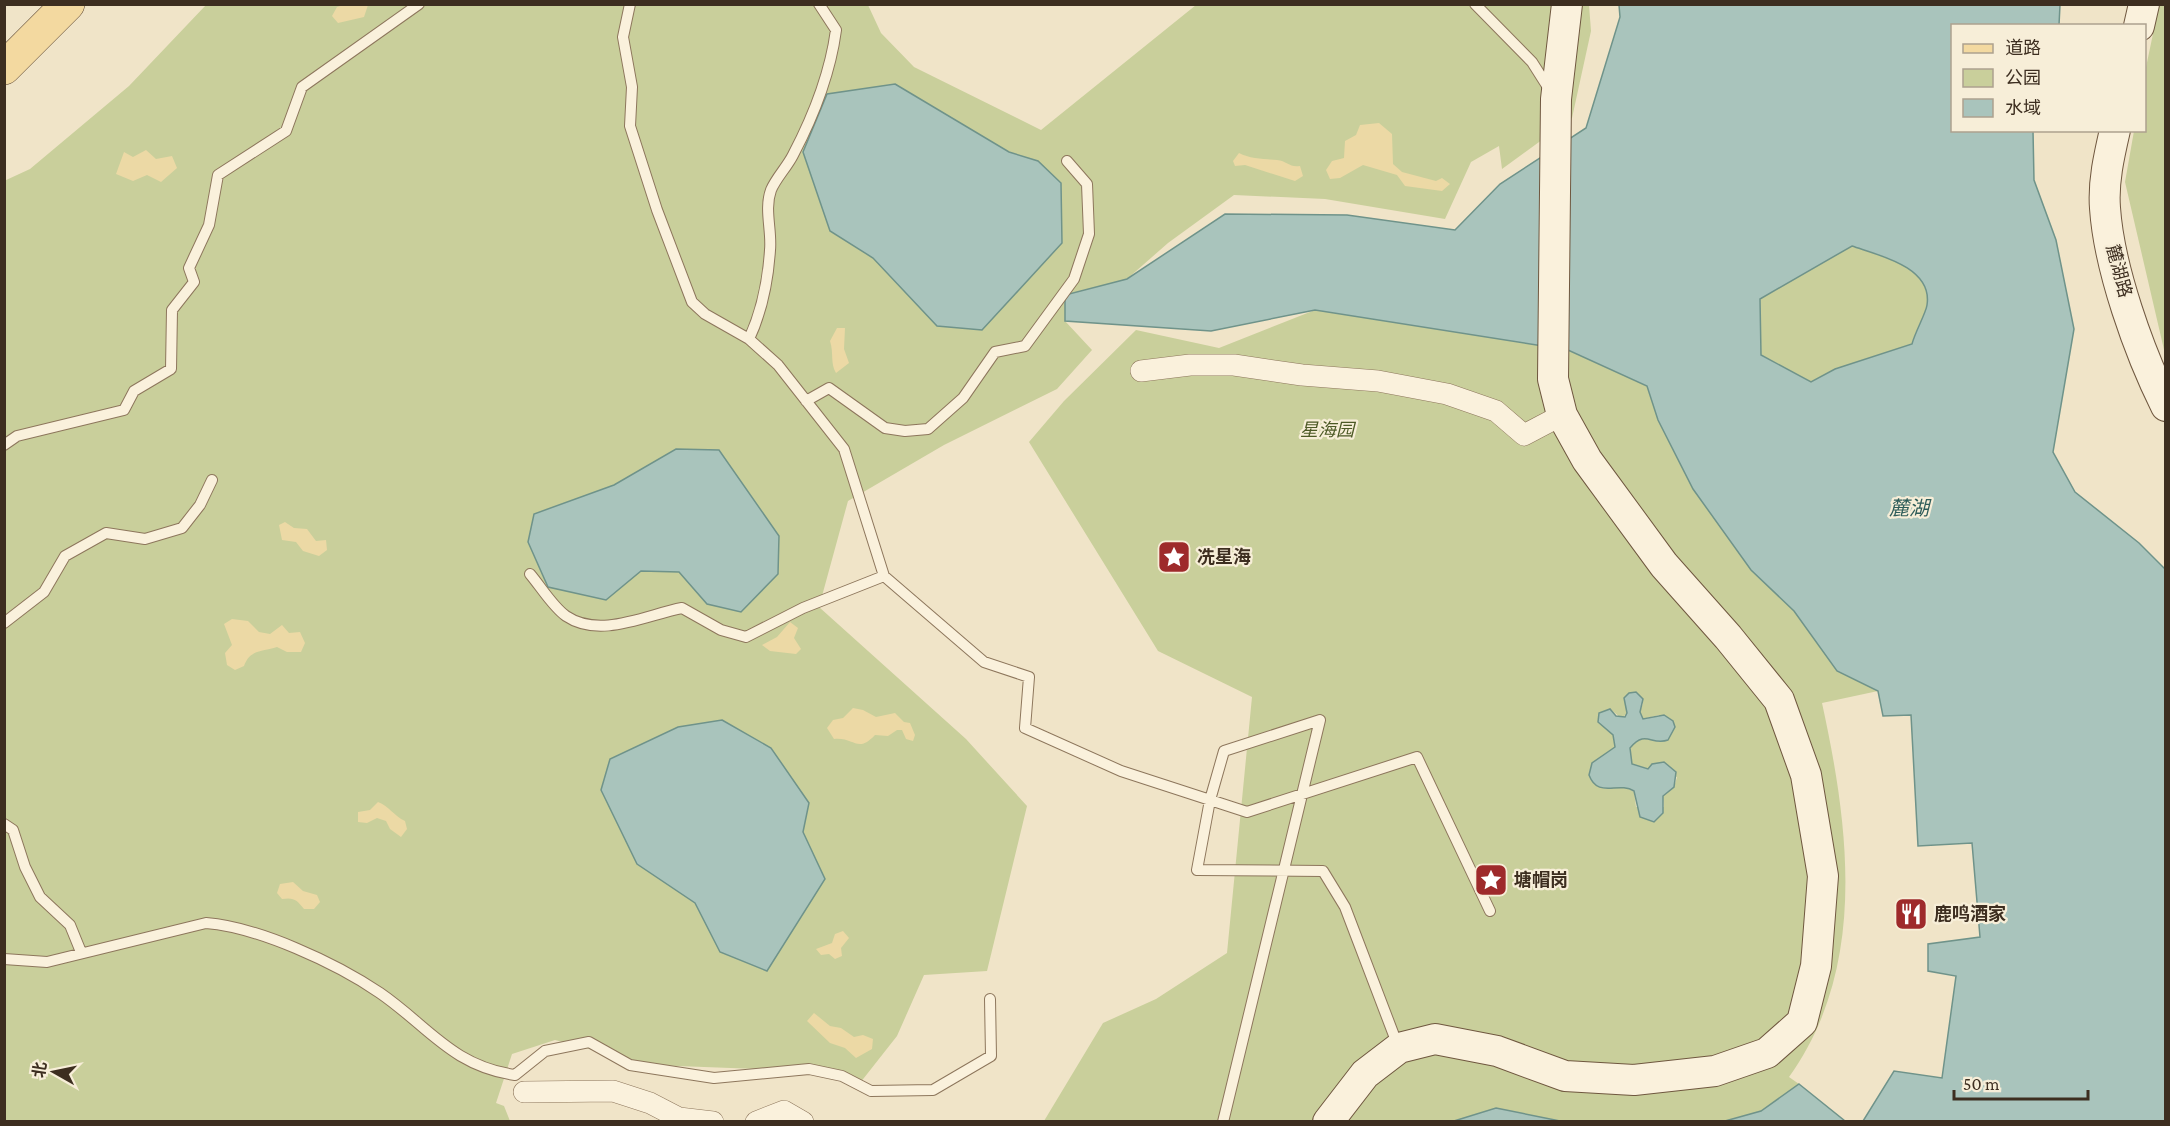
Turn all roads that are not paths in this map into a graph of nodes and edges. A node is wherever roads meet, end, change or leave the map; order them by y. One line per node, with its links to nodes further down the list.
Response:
1 (68, 4): 9 (main road)
2 (419, 4): 18 (lane)
3 (630, 4): 13 (lane)
4 (819, 4): 13 (lane)
5 (1475, 4): 10 (lane)
6 (1567, 4): 10 (street)
7 (2144, 4): 8 (street)
8 (2139, 24)
9 (4, 68)
10 (1556, 99): 17 (street)
11 (2115, 132): 16 (street, 麓湖路)
12 (1067, 161): 15 (lane)
13 (749, 339): 15 (lane)
14 (1141, 371): 17 (street)
15 (806, 401): 21 (lane)
16 (2166, 406)
17 (1562, 415): 31 (street)
18 (4, 445)
19 (212, 480): 22 (lane)
20 (530, 574): 21 (lane)
21 (884, 576): 24 (lane)
22 (4, 623)
23 (1302, 794): 24 (lane); 24 (lane); 26 (lane); 27 (lane)
24 (1210, 800): 26 (lane)
25 (4, 824): 28 (lane)
26 (1284, 870): 31 (lane); 36 (lane)
27 (1491, 911)
28 (81, 952): 29 (lane); 30 (lane)
29 (4, 959)
30 (990, 999)
31 (1399, 1048): 37 (street)
32 (524, 1092): 33 (street)
33 (712, 1122)
34 (756, 1122): 35 (street)
35 (803, 1122)
36 (1223, 1122)
37 (1328, 1122)

